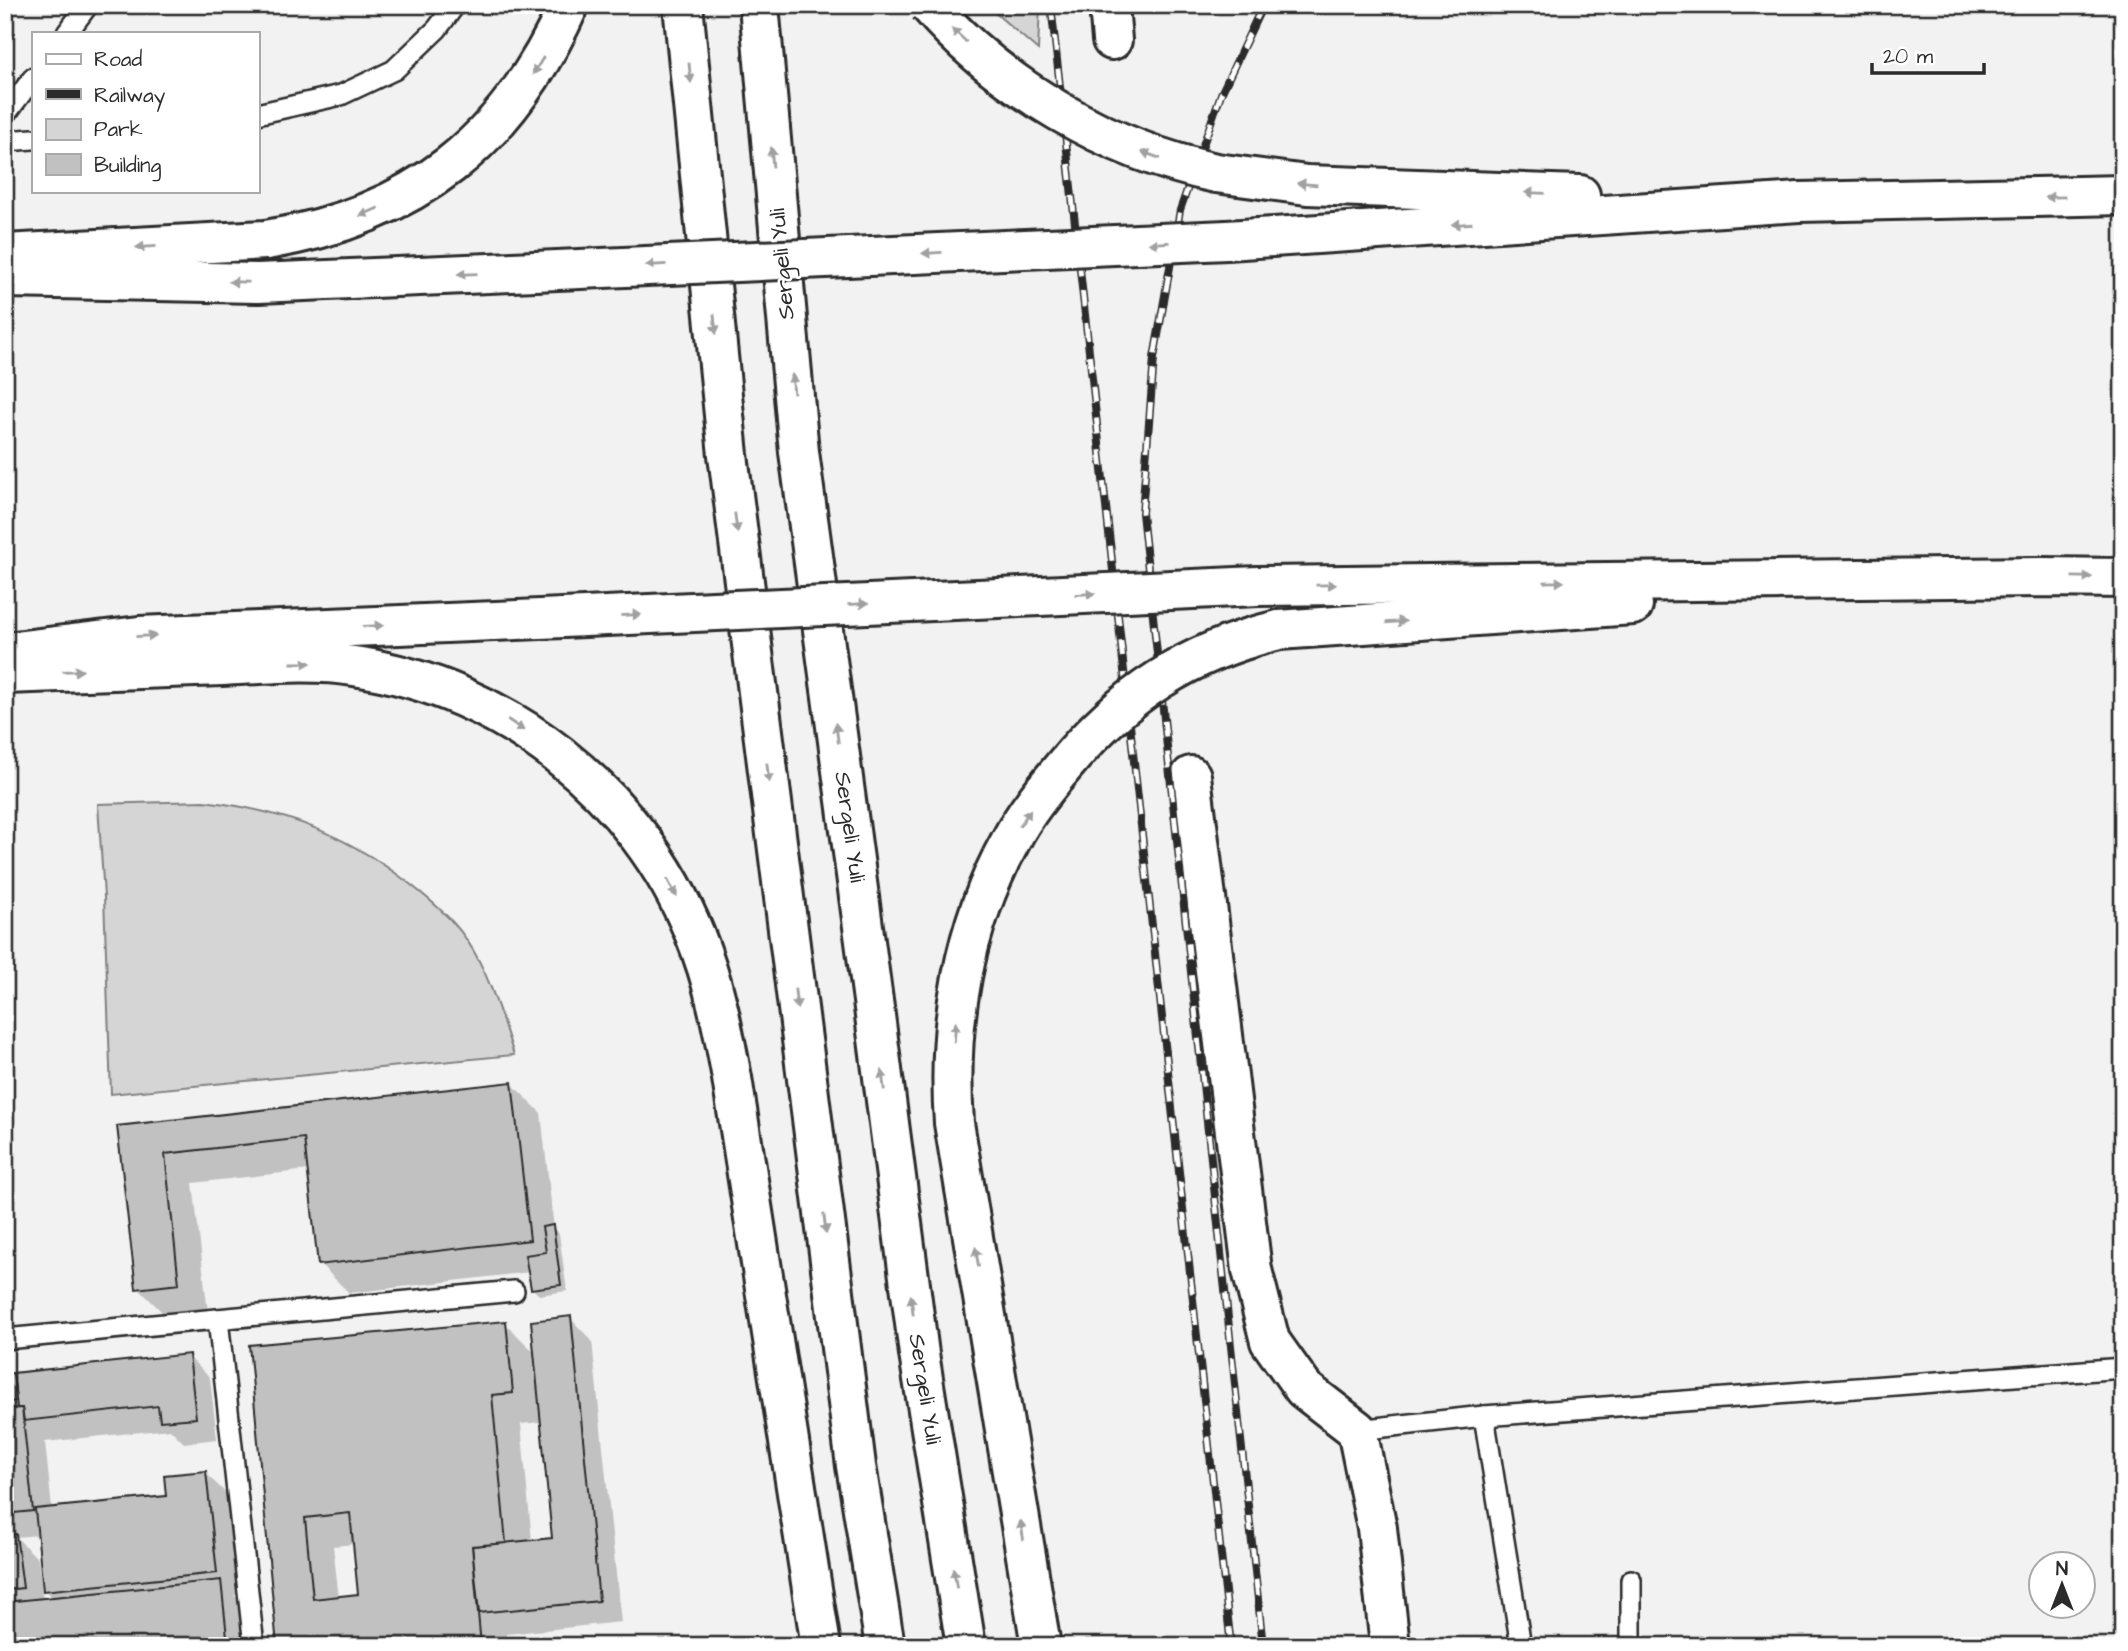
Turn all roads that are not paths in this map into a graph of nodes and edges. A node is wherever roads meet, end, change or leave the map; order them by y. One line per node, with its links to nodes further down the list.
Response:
1 (88, 5): 7 (lane)
2 (455, 5): 9 (lane)
3 (569, 5): 15 (main road, one-way to 15)
4 (683, 5): 31 (main road, one-way to 31)
5 (759, 5): 32 (main road, Sergeli Yuli, one-way to 5)
6 (929, 5): 14 (main road, one-way to 6, bridge)
7 (68, 32)
8 (32, 79): 10 (lane)
9 (259, 114)
10 (5, 115)
11 (32, 139): 12 (lane)
12 (5, 141)
13 (2123, 195): 14 (main road, one-way to 14)
14 (1799, 202): 16 (main road, one-way to 16, bridge)
15 (5, 254)
16 (5, 278)
17 (2040, 577): 18 (main road, one-way to 18); 19 (main road, one-way to 17, bridge); 33 (main road, one-way to 17, bridge)
18 (2123, 578)
19 (5, 652)
20 (5, 674): 30 (main road, one-way to 30)
21 (1191, 776): 27 (main road)
22 (514, 1292): 23 (lane)
23 (218, 1319): 24 (lane); 29 (lane)
24 (5, 1339)
25 (2123, 1368): 26 (lane)
26 (1484, 1416): 27 (lane); 35 (lane)
27 (1357, 1430): 34 (main road)
28 (1631, 1580): 36 (lane)
29 (254, 1646)
30 (821, 1646)
31 (885, 1646)
32 (966, 1646)
33 (1041, 1646)
34 (1390, 1646)
35 (1521, 1646)
36 (1631, 1646)

